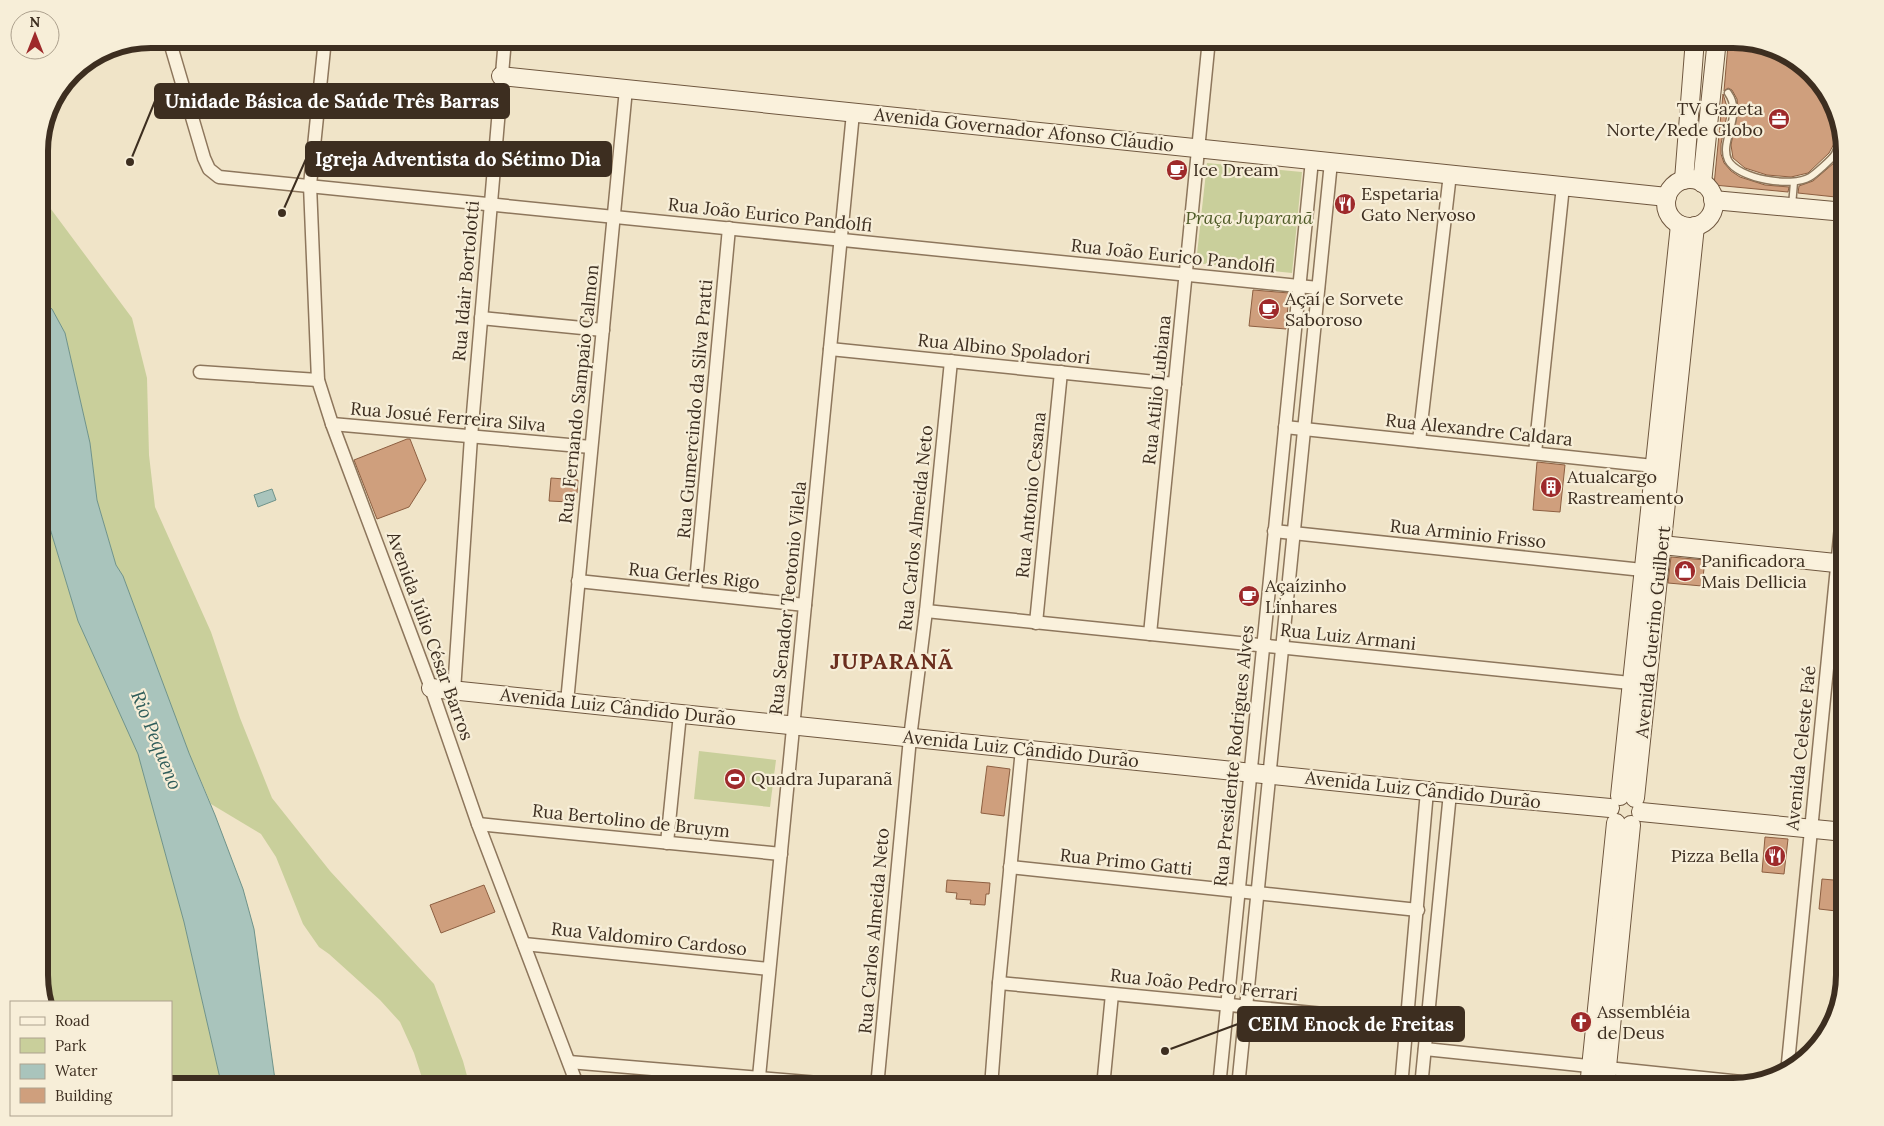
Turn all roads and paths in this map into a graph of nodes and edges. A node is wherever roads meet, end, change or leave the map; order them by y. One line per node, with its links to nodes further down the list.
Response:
1 (172, 48): 19 (street, Rua João Eurico Pandolfi)
2 (324, 48): 19 (street, Avenida Júlio César Barros)
3 (504, 48): 7 (street, Rua Idair Bortolotti)
4 (1208, 48): 11 (street, Rua Atilio Lubiana)
5 (1694, 48): 16 (street)
6 (1717, 48): 18 (street)
7 (501, 76): 8 (street, Avenida Governador Afonso Cláudio); 23 (street, Rua Idair Bortolotti)
8 (626, 89): 10 (street, Avenida Governador Afonso Cláudio); 26 (street, Rua Fernando Sampaio Calmon)
9 (1728, 93): 17 (lane)
10 (853, 113): 11 (street, Avenida Governador Afonso Cláudio); 29 (street, Rua Senador Teotonio Vilela)
11 (1198, 148): 13 (street, Avenida Governador Afonso Cláudio); 30 (street, Rua Atilio Lubiana)
12 (1836, 152): 17 (lane)
13 (1312, 160): 14 (street, Avenida Governador Afonso Cláudio); 31 (street, Rua Presidente Rodrigues Alves)
14 (1330, 162): 15 (street, Avenida Governador Afonso Cláudio); 32 (street, Rua Presidente Rodrigues Alves)
15 (1450, 174): 20 (street, Avenida Governador Afonso Cláudio); 45 (street)
16 (1684, 180): 18 (street); 21 (street)
17 (1794, 182): 24 (lane)
18 (1702, 183): 22 (street)
19 (310, 185): 23 (street, Rua João Eurico Pandolfi); 39 (street, Avenida Júlio César Barros)
20 (1563, 186): 21 (street, Avenida Governador Afonso Cláudio); 47 (street)
21 (1667, 197): 27 (street)
22 (1713, 200): 24 (street); 27 (street)
23 (490, 204): 26 (street, Rua João Eurico Pandolfi); 33 (street, Rua Idair Bortolotti)
24 (1792, 207): 25 (street)
25 (1836, 211)
26 (614, 216): 28 (street, Rua João Eurico Pandolfi); 34 (street, Rua Fernando Sampaio Calmon)
27 (1688, 226): 48 (street, Avenida Guerino Guilbert)
28 (729, 228): 29 (street, Rua João Eurico Pandolfi); 55 (street, Rua Gumercindo da Silva Pratti)
29 (841, 239): 30 (street, Rua João Eurico Pandolfi); 35 (street, Rua Senador Teotonio Vilela)
30 (1186, 274): 31 (street, Rua João Eurico Pandolfi); 40 (street, Rua Atilio Lubiana)
31 (1299, 286): 32 (street, Rua João Eurico Pandolfi); 42 (street, Rua Presidente Rodrigues Alves)
32 (1318, 288): 43 (street, Rua Presidente Rodrigues Alves)
33 (481, 318): 34 (street); 44 (street, Rua Idair Bortolotti)
34 (602, 330): 46 (street, Rua Fernando Sampaio Calmon)
35 (830, 348): 36 (street, Rua Albino Spoladori); 56 (street, Rua Senador Teotonio Vilela)
36 (951, 361): 38 (street, Rua Albino Spoladori); 58 (street, Rua Carlos Almeida Neto)
37 (200, 372): 39 (street)
38 (1061, 372): 40 (street, Rua Albino Spoladori); 59 (street, Rua Antonio Cesana)
39 (318, 380): 41 (street, Avenida Júlio César Barros)
40 (1175, 384): 60 (street, Rua Atilio Lubiana)
41 (332, 424): 44 (street, Rua Josué Ferreira Silva); 64 (street, Avenida Júlio César Barros)
42 (1285, 427): 43 (street, Rua Alexandre Caldara); 49 (street, Rua Presidente Rodrigues Alves)
43 (1304, 430): 45 (street, Rua Alexandre Caldara); 50 (street, Rua Presidente Rodrigues Alves)
44 (471, 436): 46 (street, Rua Josué Ferreira Silva); 65 (street, Rua Idair Bortolotti)
45 (1419, 441): 47 (street, Rua Alexandre Caldara)
46 (591, 447): 54 (street, Rua Fernando Sampaio Calmon)
47 (1535, 453): 48 (street, Rua Alexandre Caldara)
48 (1662, 467): 51 (street, Avenida Guerino Guilbert)
49 (1274, 531): 50 (street, Rua Arminio Frisso); 61 (street, Rua Presidente Rodrigues Alves)
50 (1293, 533): 53 (street, Rua Arminio Frisso); 62 (street, Rua Presidente Rodrigues Alves)
51 (1654, 544): 52 (street); 53 (street, Avenida Guerino Guilbert)
52 (1836, 563)
53 (1651, 571): 63 (street, Avenida Guerino Guilbert)
54 (578, 581): 55 (street, Rua Gerles Rigo); 66 (street, Rua Fernando Sampaio Calmon)
55 (695, 594): 56 (street, Rua Gerles Rigo)
56 (805, 605): 68 (street, Rua Senador Teotonio Vilela)
57 (1836, 608): 77 (street, Avenida Celeste Faé)
58 (926, 611): 59 (street, Rua Luiz Armani); 69 (street, Rua Carlos Almeida Neto)
59 (1036, 622): 60 (street, Rua Luiz Armani)
60 (1150, 634): 61 (street, Rua Luiz Armani)
61 (1263, 646): 62 (street, Rua Luiz Armani); 71 (street, Rua Presidente Rodrigues Alves)
62 (1282, 649): 63 (street, Rua Luiz Armani); 72 (street, Rua Presidente Rodrigues Alves)
63 (1639, 684): 75 (street, Avenida Guerino Guilbert)
64 (431, 688): 65 (street, Avenida Luiz Cândido Durão); 76 (street, Avenida Júlio César Barros)
65 (454, 690): 66 (street, Avenida Luiz Cândido Durão)
66 (566, 702): 67 (street, Avenida Luiz Cândido Durão)
67 (680, 714): 68 (street, Avenida Luiz Cândido Durão); 79 (street)
68 (793, 725): 69 (street, Avenida Luiz Cândido Durão); 80 (street, Rua Senador Teotonio Vilela)
69 (910, 738): 70 (street, Avenida Luiz Cândido Durão); 99 (street, Rua Carlos Almeida Neto)
70 (1022, 749): 71 (street, Avenida Luiz Cândido Durão); 81 (street)
71 (1250, 773): 72 (street, Avenida Luiz Cândido Durão); 82 (street, Rua Presidente Rodrigues Alves)
72 (1269, 774): 73 (street, Avenida Luiz Cândido Durão); 83 (street, Rua Presidente Rodrigues Alves)
73 (1428, 791): 74 (street, Avenida Luiz Cândido Durão); 84 (street)
74 (1450, 793): 75 (street, Avenida Luiz Cândido Durão); 92 (street)
75 (1626, 810): 77 (street, Avenida Luiz Cândido Durão); 95 (street, Avenida Guerino Guilbert)
76 (478, 824): 79 (street, Rua Bertolino de Bruym); 85 (street, Avenida Júlio César Barros)
77 (1811, 828): 78 (street, Avenida Luiz Cândido Durão); 94 (street, Avenida Celeste Faé)
78 (1836, 831)
79 (667, 843): 80 (street, Rua Bertolino de Bruym)
80 (780, 854): 86 (street, Rua Senador Teotonio Vilela)
81 (1010, 867): 82 (street, Rua Primo Gatti); 87 (street)
82 (1238, 891): 83 (street, Rua Primo Gatti); 89 (street, Rua Presidente Rodrigues Alves)
83 (1257, 893): 84 (street, Rua Primo Gatti); 90 (street, Rua Presidente Rodrigues Alves)
84 (1418, 910): 91 (street)
85 (524, 944): 86 (street, Rua Valdomiro Cardoso); 93 (street, Avenida Júlio César Barros)
86 (770, 969): 98 (street, Rua Senador Teotonio Vilela)
87 (999, 983): 88 (street, Rua João Pedro Ferrari); 100 (street)
88 (1112, 994): 89 (street, Rua João Pedro Ferrari); 101 (street)
89 (1227, 1005): 90 (street, Rua João Pedro Ferrari); 102 (street, Rua Presidente Rodrigues Alves)
90 (1246, 1007): 91 (street, Rua João Pedro Ferrari); 103 (street, Rua Presidente Rodrigues Alves)
91 (1407, 1022): 104 (street)
92 (1425, 1050): 95 (street); 105 (street)
93 (569, 1062): 96 (street, Avenida Júlio César Barros); 97 (street)
94 (1788, 1063)
95 (1599, 1067): 106 (street, Avenida Guerino Guilbert); 107 (street, Avenida Guerino Guilbert); 108 (street)
96 (575, 1078)
97 (720, 1078)
98 (758, 1078)
99 (878, 1078)
100 (992, 1078)
101 (1104, 1078)
102 (1220, 1078)
103 (1239, 1078)
104 (1401, 1078)
105 (1422, 1078)
106 (1594, 1078)
107 (1602, 1078)
108 (1704, 1078)

